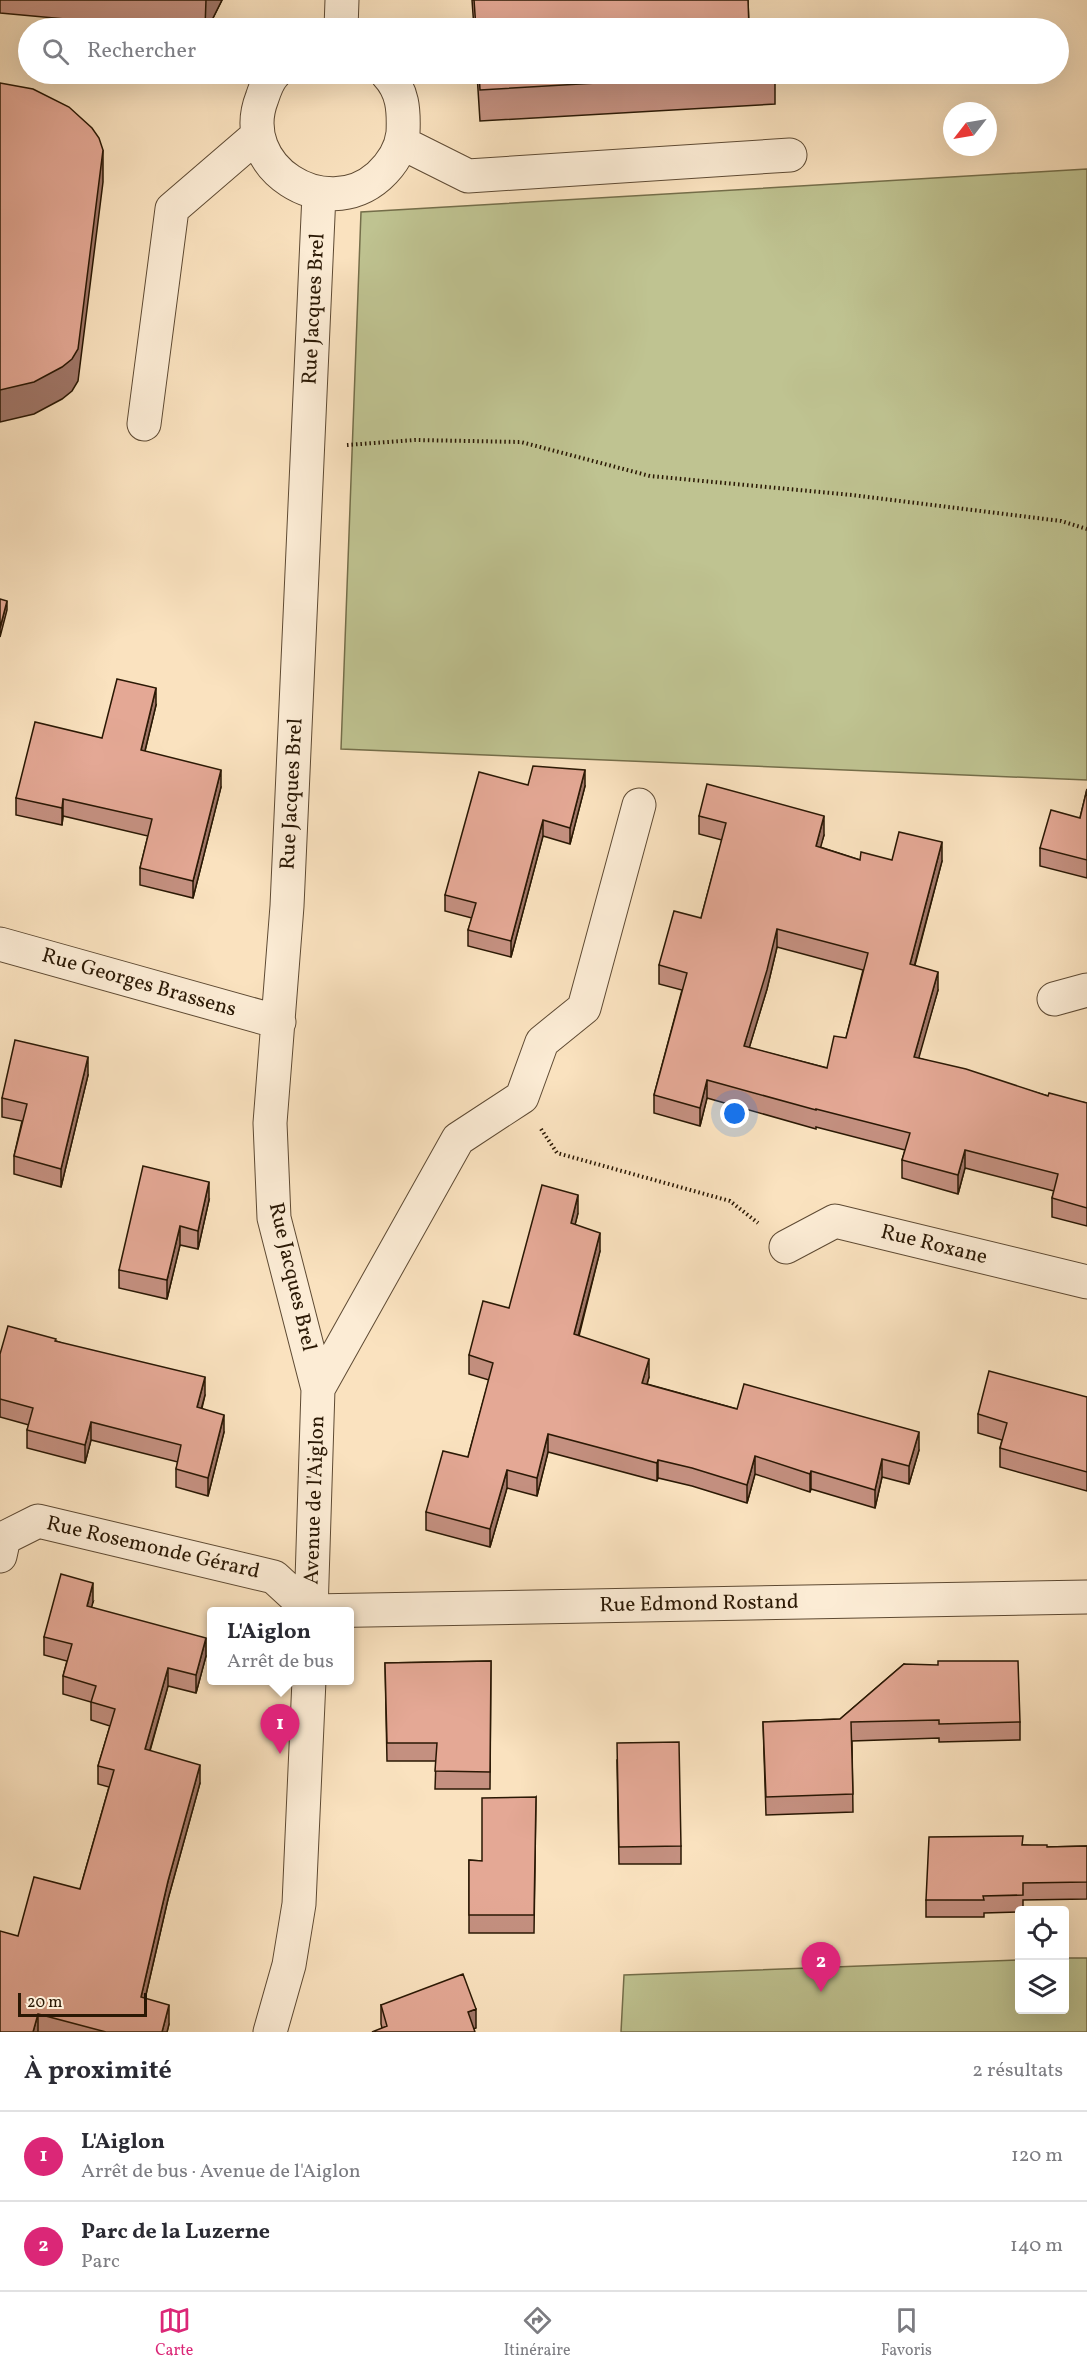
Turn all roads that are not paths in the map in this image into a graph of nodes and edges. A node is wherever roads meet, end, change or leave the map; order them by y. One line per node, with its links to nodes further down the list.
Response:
1 (342, 0): 2 (street)
2 (341, 18)
3 (267, 84): 5 (street)
4 (395, 84): 6 (street)
5 (258, 135): 8 (street); 9 (street)
6 (402, 143): 7 (street); 8 (street)
7 (790, 155)
8 (319, 194): 14 (street, Rue Jacques Brel)
9 (144, 424)
10 (639, 805): 17 (street)
11 (0, 944): 14 (street, Rue Georges Brassens)
12 (1087, 990): 13 (street)
13 (1054, 999)
14 (279, 1022): 17 (street, Rue Jacques Brel)
15 (786, 1246): 16 (street, Rue Roxane)
16 (1087, 1282)
17 (318, 1389): 21 (street, Avenue de l'Aiglon)
18 (0, 1556): 20 (street, Rue Rosemonde Gérard)
19 (1087, 1597): 22 (street, Rue Edmond Rostand)
20 (307, 1607)
21 (311, 1607)
22 (354, 1610)
23 (309, 1685): 24 (street)
24 (270, 2032)

